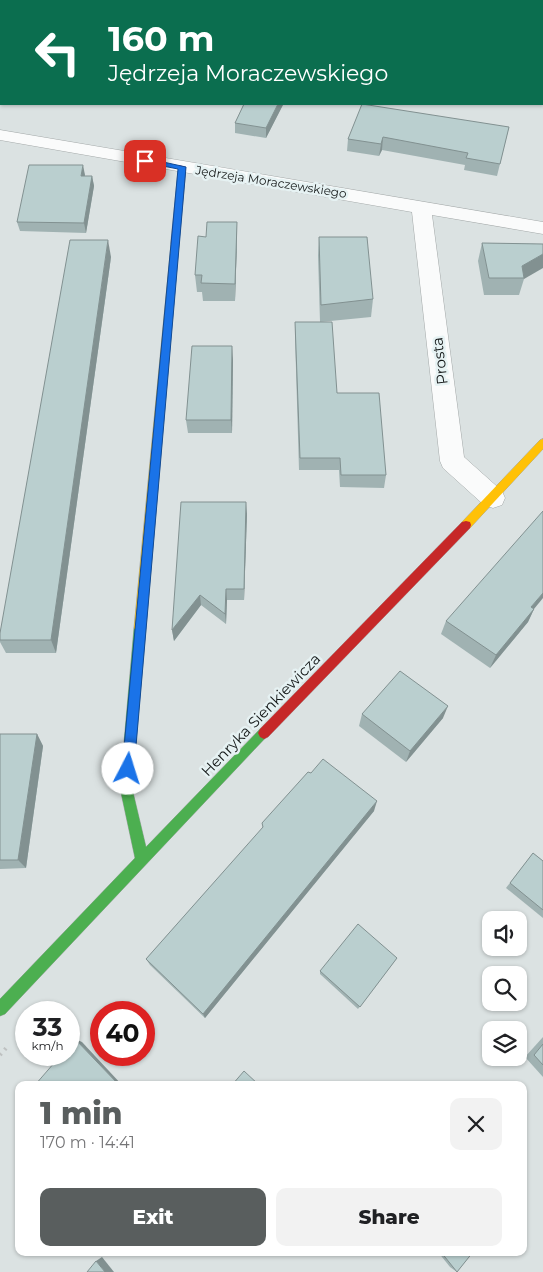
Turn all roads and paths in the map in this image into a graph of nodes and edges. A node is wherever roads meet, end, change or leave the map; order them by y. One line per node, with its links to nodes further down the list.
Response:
1 (0, 135): 2 (street, Jędrzeja Moraczewskiego)
2 (182, 167): 3 (street, Jędrzeja Moraczewskiego); 7 (street)
3 (421, 207): 4 (street, Jędrzeja Moraczewskiego); 6 (street, Prosta)
4 (543, 228)
5 (543, 443): 6 (street, Henryka Sienkiewicza)
6 (493, 498): 7 (street, Henryka Sienkiewicza)
7 (142, 859): 8 (street, Henryka Sienkiewicza)
8 (0, 1009)

